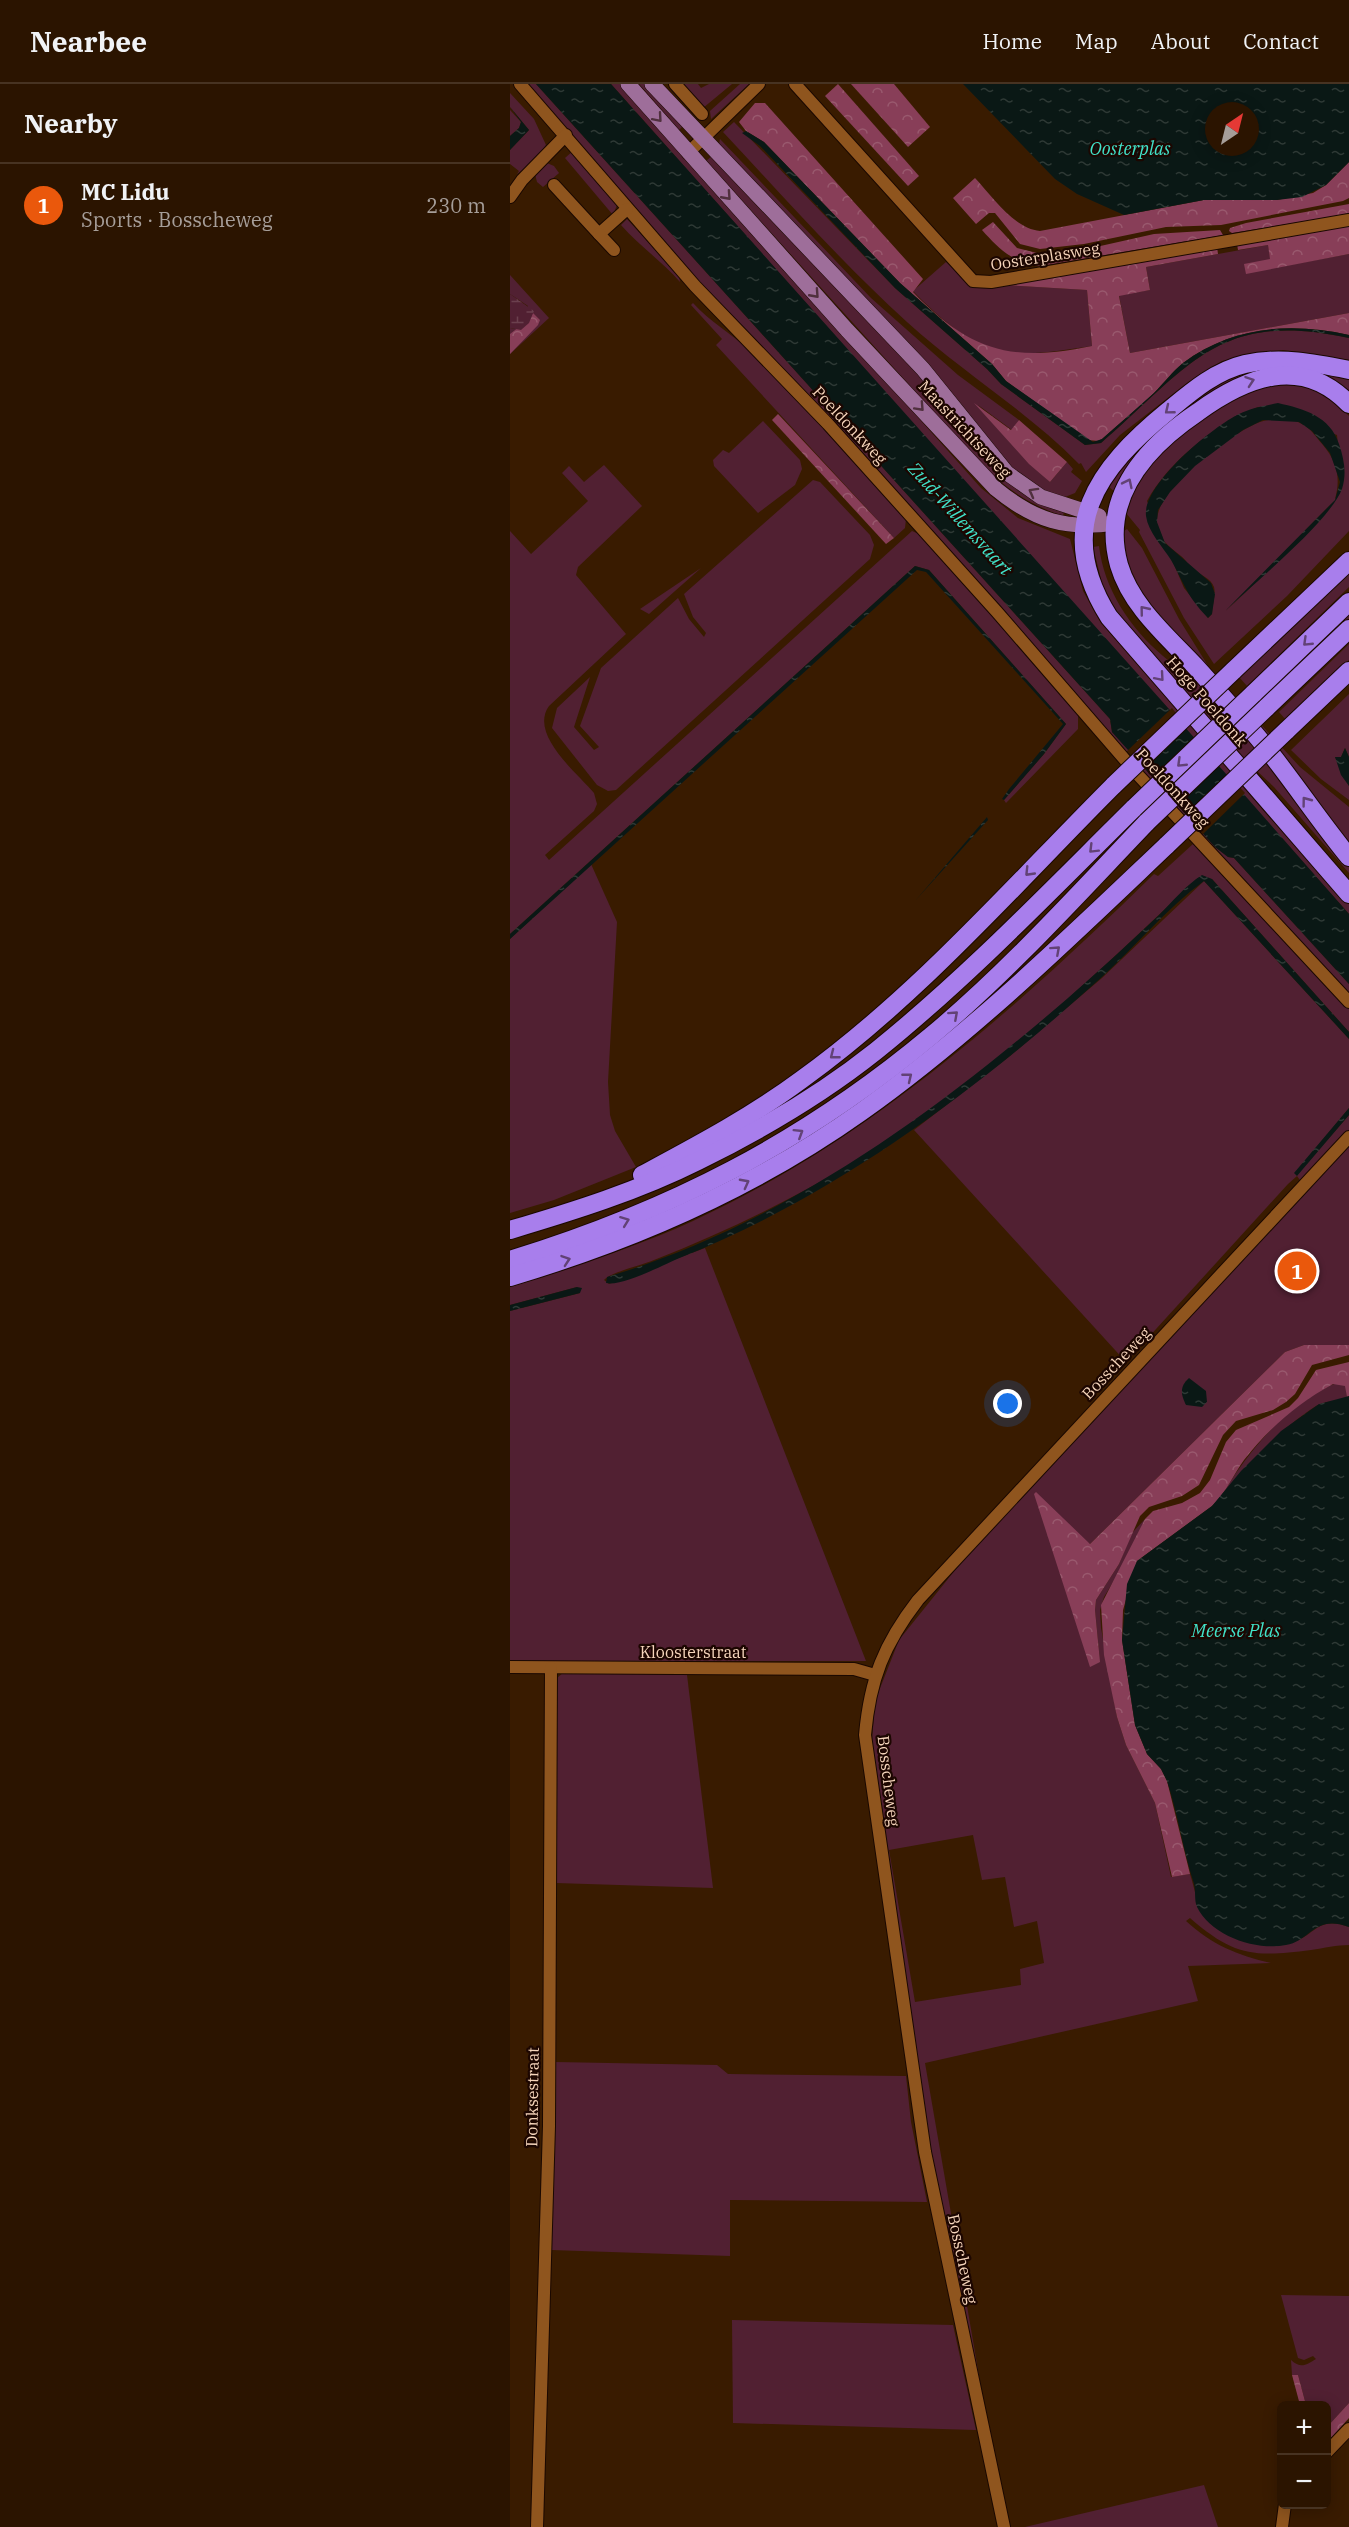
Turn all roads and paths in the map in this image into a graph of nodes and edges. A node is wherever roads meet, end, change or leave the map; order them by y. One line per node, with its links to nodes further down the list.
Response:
1 (520, 84): 8 (street, Poeldonkweg)
2 (628, 84): 10 (main road, Maastrichtseweg, one-way to 10)
3 (652, 84): 9 (main road, Maastrichtseweg)
4 (675, 84): 7 (street)
5 (759, 84): 9 (street)
6 (795, 84): 14 (street, Oosterplasweg)
7 (702, 114)
8 (566, 135): 12 (street); 13 (street, Poeldonkweg)
9 (703, 139): 10 (street); 19 (main road, Maastrichtseweg, one-way to 9)
10 (688, 153): 19 (main road, Maastrichtseweg, one-way to 19)
11 (554, 184): 15 (street)
12 (510, 197)
13 (627, 209): 15 (street); 29 (street, Poeldonkweg)
14 (1349, 220)
15 (599, 234): 16 (street)
16 (614, 250)
17 (1349, 370): 19 (highway, one-way to 19)
18 (1349, 404): 20 (highway, Hoge Poeldonk, one-way to 18)
19 (1086, 520): 20 (main road, Maastrichtseweg); 28 (highway, Hoge Poeldonk, one-way to 28)
20 (1115, 523): 27 (highway, Hoge Poeldonk, one-way to 20)
21 (1349, 546): 24 (highway)
22 (1349, 561): 24 (highway)
23 (1349, 602): 31 (highway, one-way to 31, bridge)
24 (1286, 621): 31 (highway, one-way to 31, bridge)
25 (1349, 629): 33 (highway, one-way to 25, bridge)
26 (1349, 670): 34 (highway, one-way to 26, bridge)
27 (1349, 857)
28 (1349, 894)
29 (1349, 1002)
30 (1349, 1137): 37 (street, Bosscheweg)
31 (582, 1208): 32 (highway)
32 (510, 1230)
33 (510, 1260)
34 (510, 1276)
35 (510, 1667): 36 (street, Kloosterstraat)
36 (551, 1668): 37 (street, Kloosterstraat); 41 (street, Donksestraat)
37 (875, 1675): 42 (street, Bosscheweg)
38 (1349, 2429): 39 (street)
39 (1331, 2448)
40 (1284, 2509): 43 (street)
41 (537, 2527)
42 (1004, 2527)
43 (1282, 2527)

